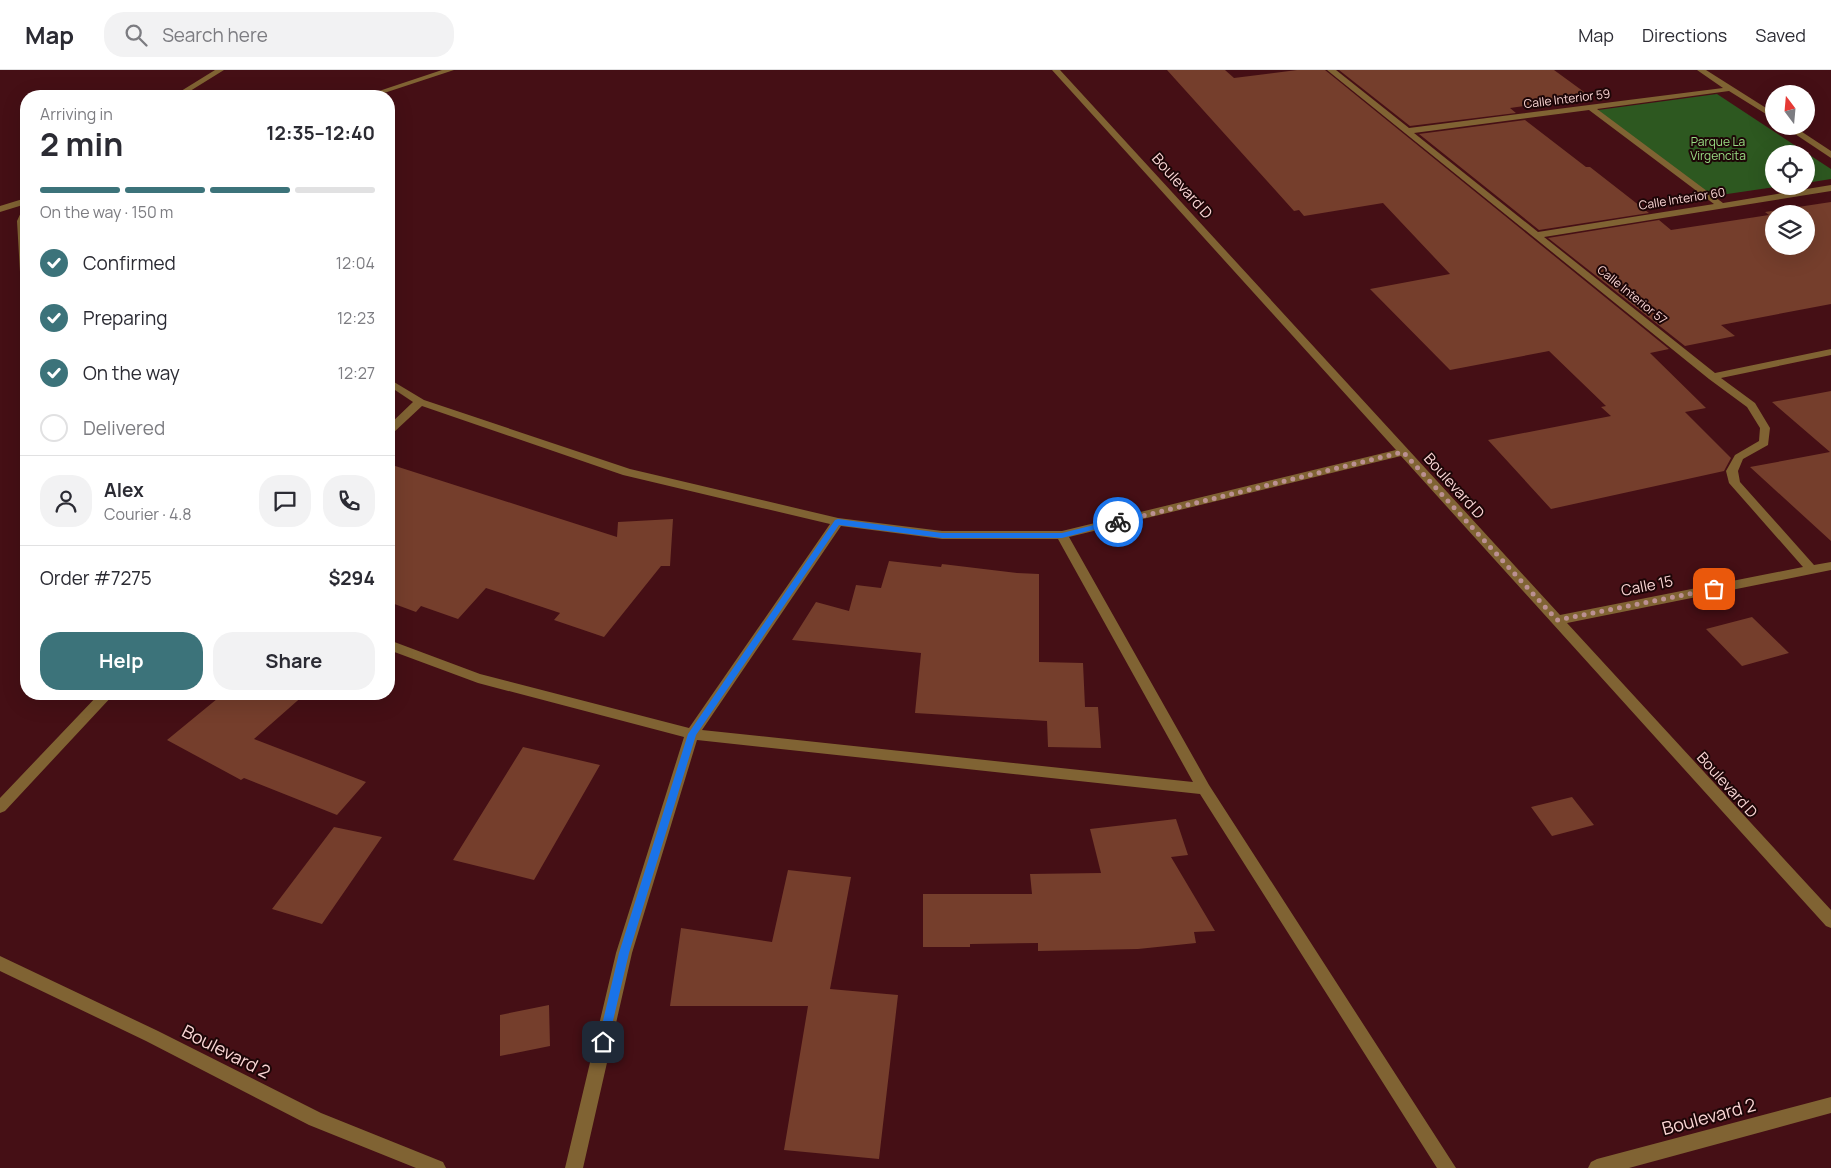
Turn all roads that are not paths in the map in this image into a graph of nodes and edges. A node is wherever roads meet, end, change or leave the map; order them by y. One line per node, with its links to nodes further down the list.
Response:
1 (220, 70): 8 (street)
2 (450, 70): 6 (street)
3 (1056, 70): 26 (street, Boulevard D)
4 (1331, 70): 13 (street, Calle Interior 57)
5 (1701, 70): 7 (street)
6 (395, 88): 9 (street); 10 (street)
7 (1730, 89): 11 (street, Calle Interior 59); 12 (street)
8 (187, 90)
9 (388, 90)
10 (392, 90)
11 (1590, 107): 13 (street, Calle Interior 59); 18 (street)
12 (1765, 111)
13 (1406, 131): 20 (street, Calle Interior 57)
14 (1801, 135): 15 (street)
15 (1831, 155)
16 (1831, 188): 18 (street, Calle Interior 60)
17 (20, 203): 19 (street)
18 (1722, 206): 20 (street, Calle Interior 60)
19 (0, 209)
20 (1537, 235): 22 (street, Calle Interior 57)
21 (1831, 352): 22 (street)
22 (1713, 377): 30 (street, Calle Interior 57)
23 (395, 386): 24 (street)
24 (420, 402): 25 (street); 27 (street)
25 (395, 425)
26 (1403, 452): 28 (street); 31 (street, Boulevard D)
27 (838, 522): 28 (street); 34 (street)
28 (1062, 536): 35 (street)
29 (1831, 566): 30 (street, Calle 15)
30 (1811, 569): 31 (street, Calle 15)
31 (1557, 620): 37 (street, Boulevard D)
32 (395, 647): 34 (street)
33 (102, 700): 36 (street)
34 (692, 734): 35 (street); 41 (street)
35 (1204, 789): 42 (street)
36 (0, 807)
37 (1831, 921)
38 (0, 963): 40 (street, Boulevard 2)
39 (1831, 1105): 43 (street, Boulevard 2)
40 (437, 1168)
41 (574, 1168)
42 (1447, 1168)
43 (1597, 1168)

